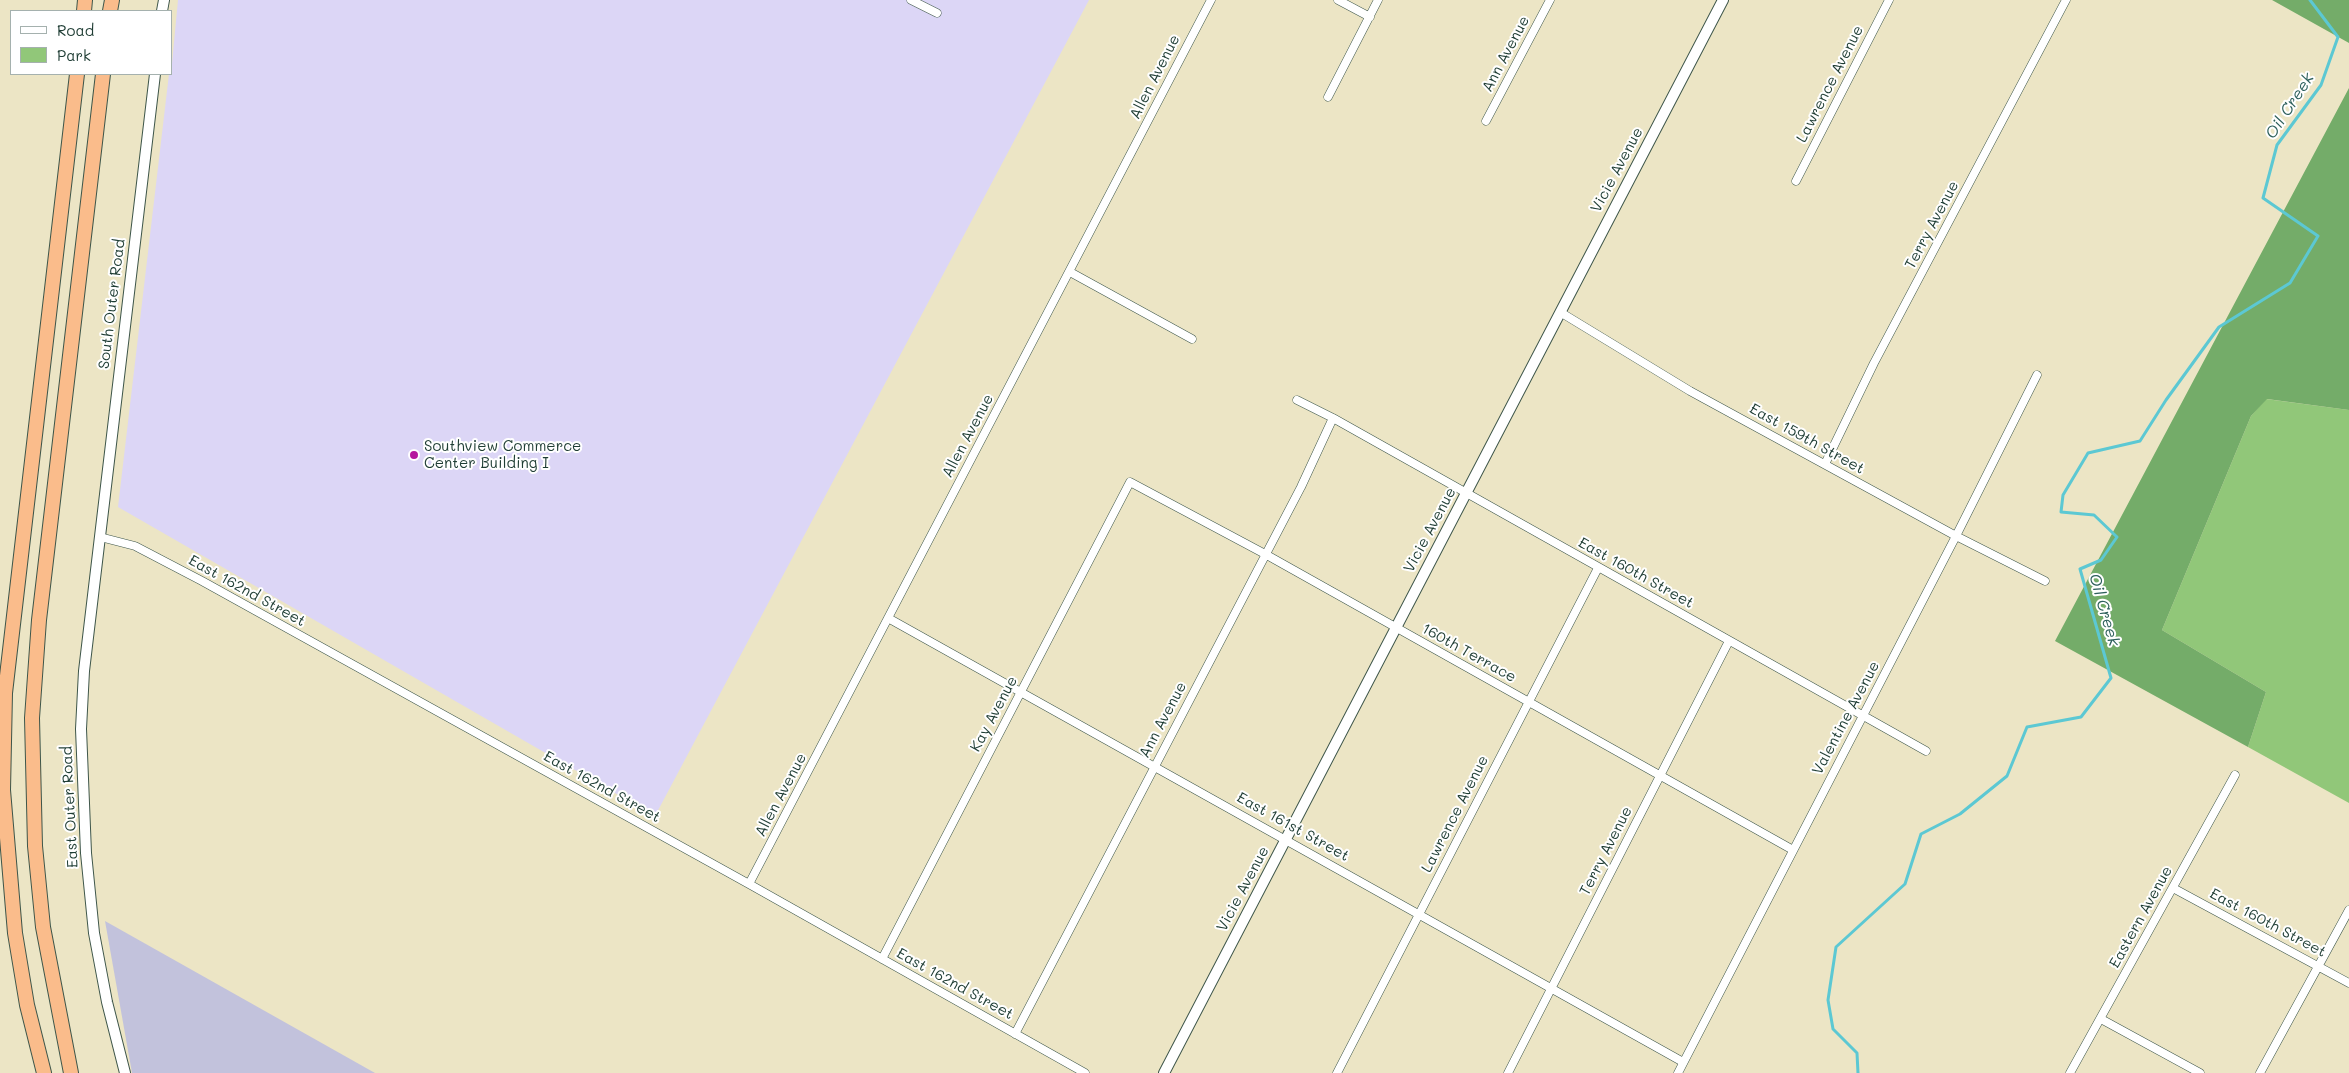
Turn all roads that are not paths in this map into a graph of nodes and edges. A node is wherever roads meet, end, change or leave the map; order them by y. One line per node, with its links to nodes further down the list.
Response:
1 (910, 0): 9 (street)
2 (1210, 0): 17 (street, Allen Avenue)
3 (1338, 0): 10 (street)
4 (1378, 0): 10 (street)
5 (1550, 0): 15 (street, Ann Avenue)
6 (1723, 0): 18 (street, Vicie Avenue)
7 (1889, 0): 16 (street, Lawrence Avenue)
8 (2066, 0): 23 (street, Terry Avenue)
9 (937, 13)
10 (1370, 16): 14 (street)
11 (76, 75): 54 (highway)
12 (103, 75): 55 (highway)
13 (155, 75): 27 (street, South Outer Road)
14 (1328, 97)
15 (1486, 120)
16 (1796, 181)
17 (1070, 272): 19 (street); 31 (street, Allen Avenue)
18 (1560, 312): 23 (street, East 159th Street); 25 (street, Vicie Avenue)
19 (1192, 339)
20 (2038, 375): 26 (street, Valentine Avenue)
21 (1297, 400): 22 (street, East 160th Street)
22 (1333, 418): 25 (street, East 160th Street); 28 (street, Ann Avenue)
23 (1825, 464): 26 (street, East 159th Street)
24 (1130, 482): 28 (street, 160th Terrace); 34 (street, Kay Avenue)
25 (1466, 493): 29 (street, East 160th Street); 32 (street, Vicie Avenue)
26 (1956, 536): 30 (street, East 159th Street); 36 (street, Valentine Avenue)
27 (100, 537): 43 (street, East 162nd Street); 56 (street, East Outer Road)
28 (1265, 554): 32 (street, 160th Terrace); 38 (street, Ann Avenue)
29 (1598, 568): 33 (street, East 160th Street); 35 (street, Lawrence Avenue)
30 (2045, 581)
31 (888, 618): 34 (street, East 161st Street); 43 (street, Allen Avenue)
32 (1396, 627): 35 (street, 160th Terrace); 41 (street, Vicie Avenue)
33 (1729, 641): 36 (street, East 160th Street); 40 (street, Terry Avenue)
34 (1021, 692): 38 (street, East 161st Street); 47 (street, Kay Avenue)
35 (1529, 702): 40 (street, 160th Terrace); 46 (street, Lawrence Avenue)
36 (1862, 716): 37 (street, East 160th Street); 42 (street, Valentine Avenue)
37 (1926, 751)
38 (1154, 766): 41 (street, East 161st Street); 52 (street, Ann Avenue)
39 (2236, 775): 44 (street, Eastern Avenue)
40 (1660, 776): 42 (street, 160th Terrace); 50 (street, Terry Avenue)
41 (1286, 839): 46 (street, East 161st Street); 58 (street, Vicie Avenue)
42 (1793, 850): 53 (street, Valentine Avenue)
43 (749, 884): 47 (street, East 162nd Street)
44 (2173, 888): 48 (street, East 160th Street); 51 (street, Eastern Avenue)
45 (2349, 910): 48 (street)
46 (1420, 913): 50 (street, East 161st Street); 59 (street, Lawrence Avenue)
47 (882, 959): 52 (street, East 162nd Street)
48 (2318, 966): 49 (street, East 160th Street); 64 (street)
49 (2349, 982)
50 (1551, 988): 53 (street, East 161st Street); 60 (street, Terry Avenue)
51 (2101, 1019): 62 (street, Eastern Avenue); 63 (street)
52 (1015, 1034): 57 (street, East 162nd Street)
53 (1683, 1062): 61 (street, Valentine Avenue)
54 (44, 1073)
55 (72, 1073)
56 (125, 1073)
57 (1085, 1073)
58 (1164, 1073)
59 (1337, 1073)
60 (1508, 1073)
61 (1678, 1073)
62 (2070, 1073)
63 (2200, 1073)
64 (2260, 1073)

